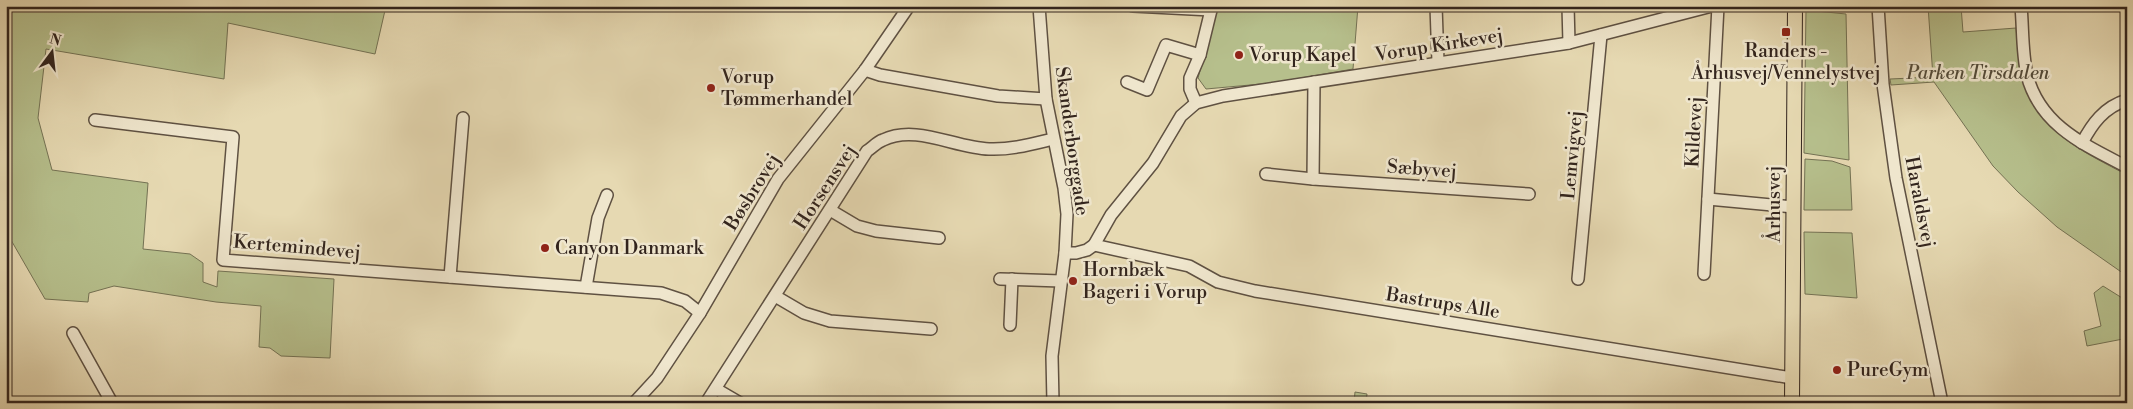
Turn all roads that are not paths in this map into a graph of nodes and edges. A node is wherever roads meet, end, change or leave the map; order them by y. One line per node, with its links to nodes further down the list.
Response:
1 (909, 6): 16 (street, Bøsbrovej)
2 (1039, 6): 19 (street, Skanderborggade)
3 (1133, 6): 11 (street)
4 (1436, 6): 15 (street)
5 (1568, 6): 13 (street)
6 (1712, 6): 12 (street, Vorup Kirkevej)
7 (1718, 6): 31 (street, Kildevej)
8 (1794, 6): 32 (main road, Århusvej)
9 (1878, 6): 55 (street, Haraldsvej)
10 (2020, 6): 25 (street)
11 (1212, 8): 14 (street)
12 (1601, 35): 13 (street, Vorup Kirkevej); 39 (street, Lemvigvej)
13 (1569, 43): 15 (street, Vorup Kirkevej)
14 (1200, 55): 17 (street); 21 (street)
15 (1438, 62): 18 (street, Vorup Kirkevej)
16 (865, 70): 19 (street); 43 (street, Bøsbrovej)
17 (1127, 82)
18 (1314, 82): 21 (street, Vorup Kirkevej); 28 (street)
19 (1046, 99): 24 (street, Skanderborggade)
20 (2127, 100): 25 (street)
21 (1196, 103): 35 (street)
22 (462, 118): 38 (street)
23 (95, 120): 38 (street, Kertemindevej)
24 (1053, 139): 33 (street, Horsensvej); 36 (street, Skanderborggade)
25 (2082, 143): 26 (street)
26 (2127, 167)
27 (1266, 174): 28 (street, Sæbyvej)
28 (1313, 179): 29 (street, Sæbyvej)
29 (1529, 194)
30 (607, 196): 41 (street)
31 (1708, 199): 32 (street); 37 (street, Kildevej)
32 (1793, 207): 47 (main road, Århusvej)
33 (830, 210): 34 (street); 42 (street, Horsensvej)
34 (938, 238)
35 (1094, 245): 36 (street); 47 (street, Bastrups Alle)
36 (1065, 253): 40 (street, Skanderborggade)
37 (1704, 274)
38 (450, 277): 41 (street, Kertemindevej)
39 (1578, 279)
40 (1061, 281): 44 (street); 53 (street, Skanderborggade)
41 (586, 287): 43 (street, Kertemindevej)
42 (775, 296): 45 (street); 48 (street, Horsensvej)
43 (700, 314): 50 (street, Bøsbrovej)
44 (1010, 325)
45 (932, 329)
46 (73, 332): 49 (street)
47 (1792, 378): 54 (main road, Århusvej)
48 (716, 389): 51 (street, Horsensvej); 52 (street)
49 (112, 403)
50 (634, 403)
51 (706, 403)
52 (740, 403)
53 (1052, 403)
54 (1792, 403)
55 (1942, 403)

